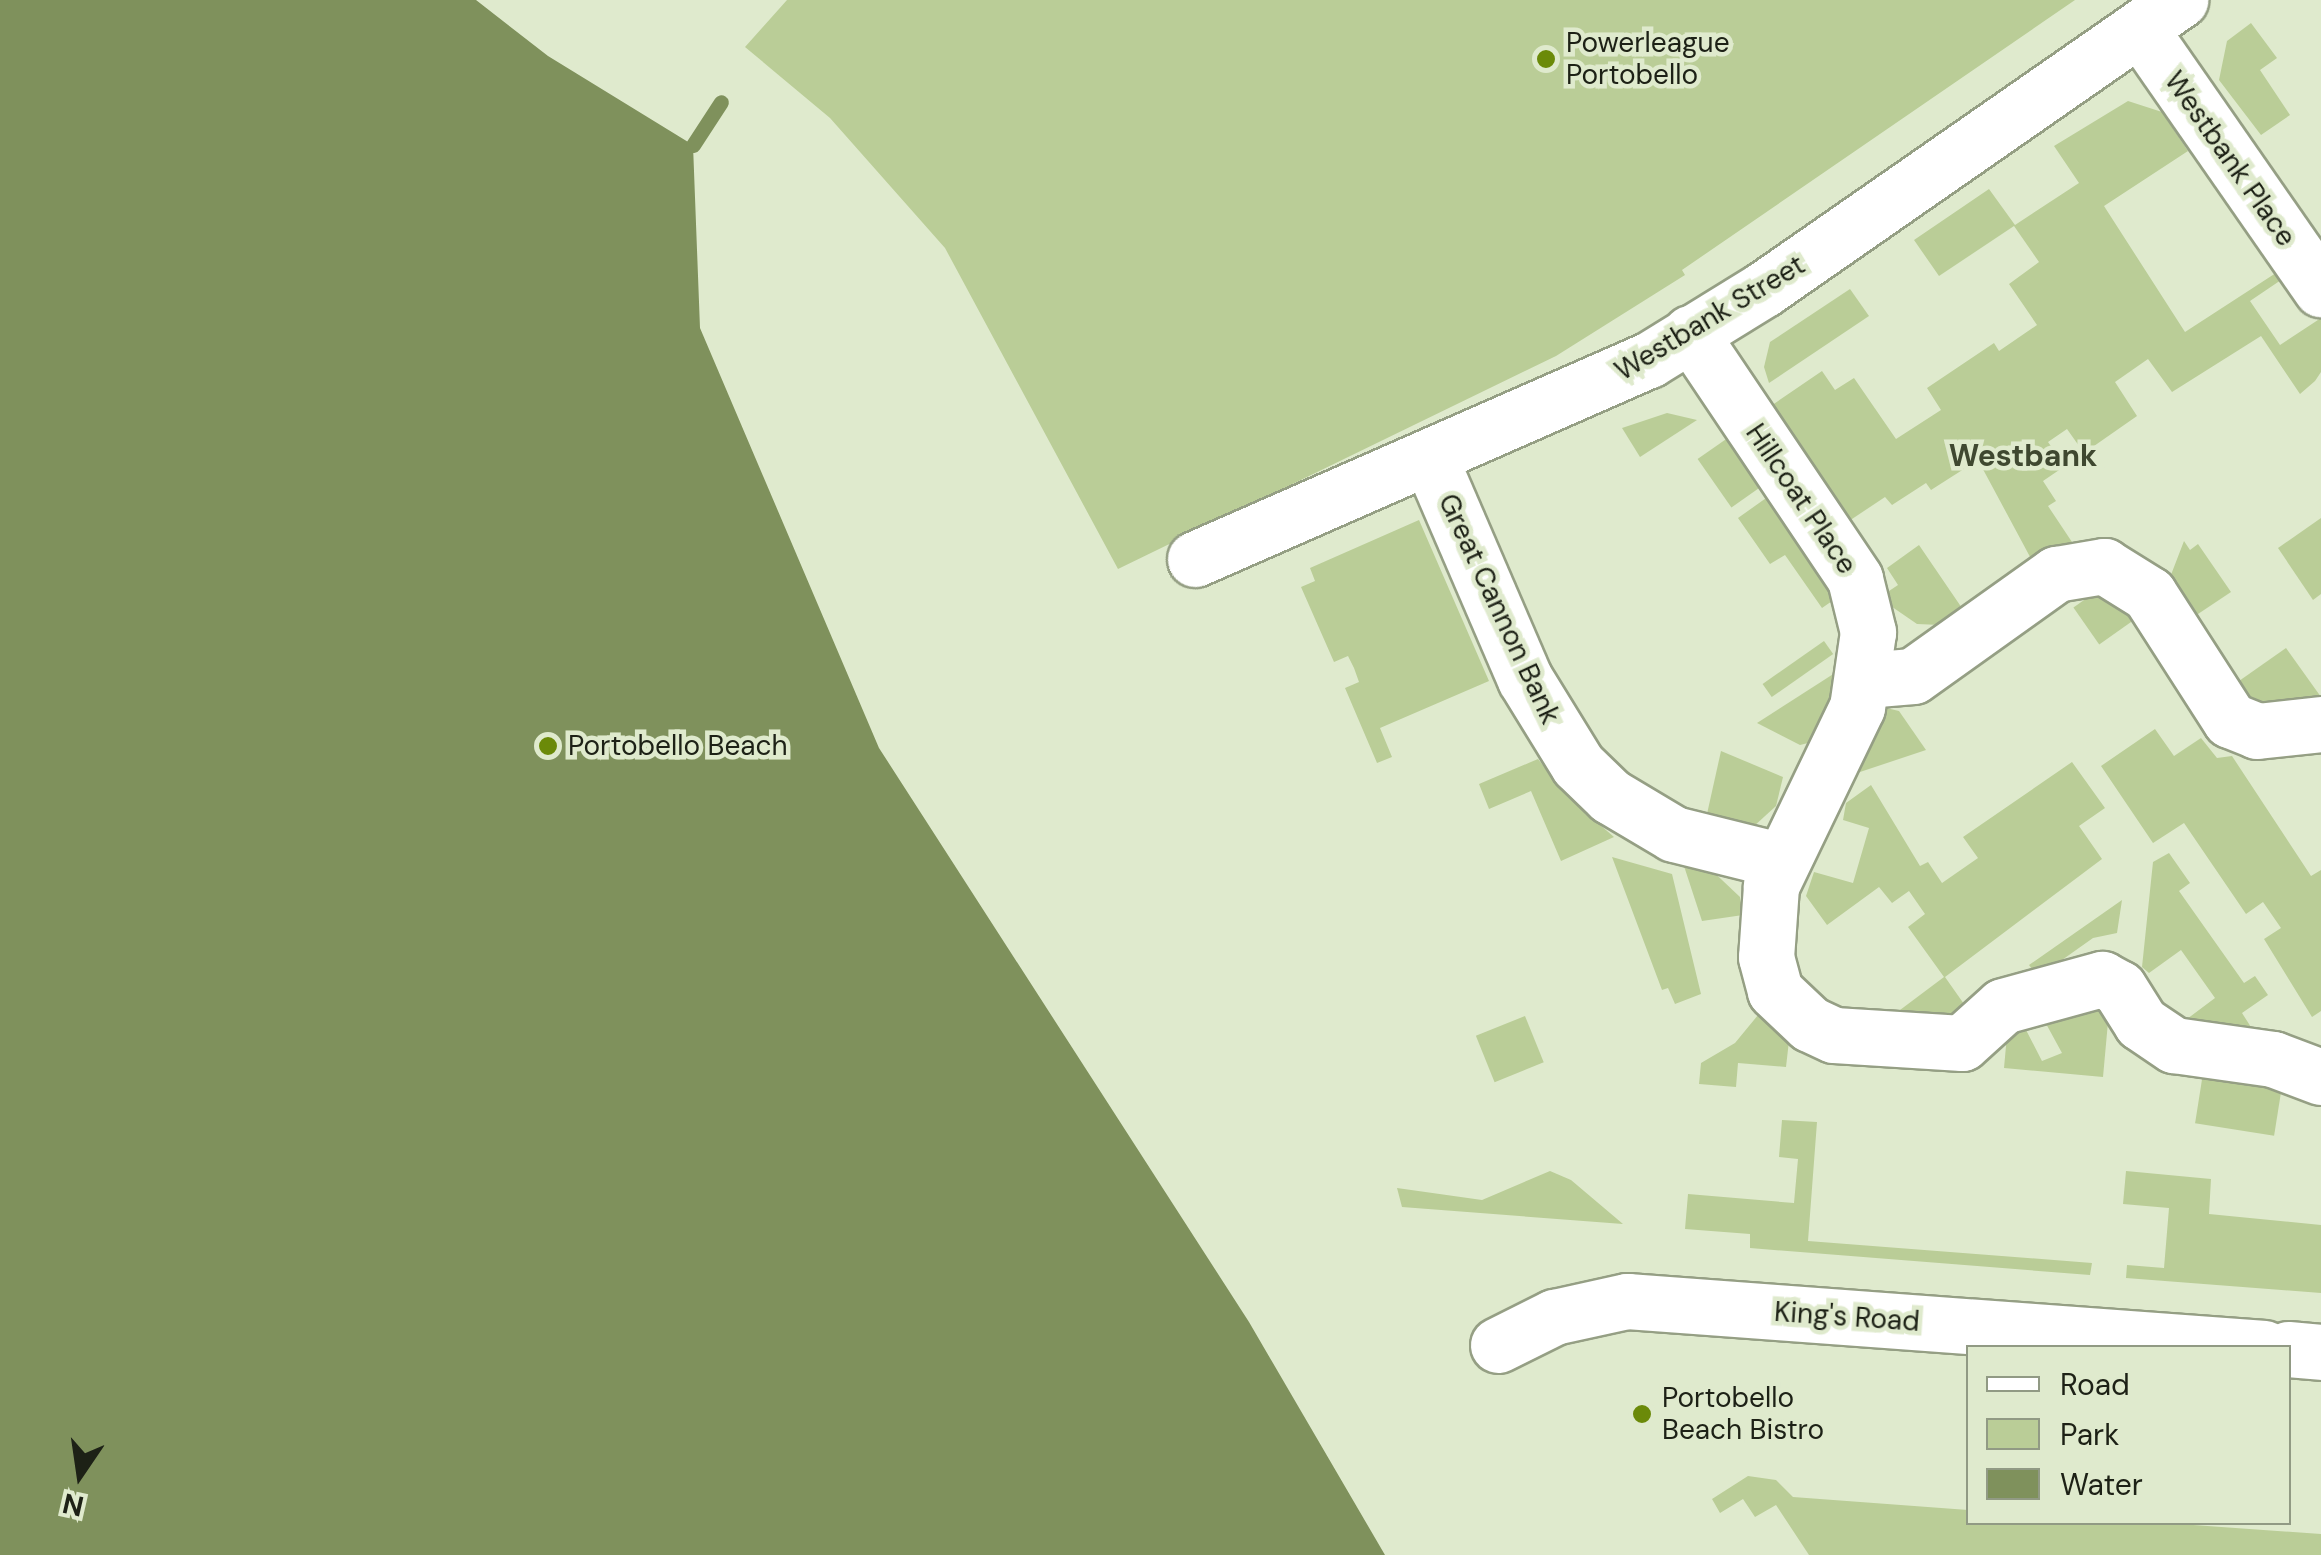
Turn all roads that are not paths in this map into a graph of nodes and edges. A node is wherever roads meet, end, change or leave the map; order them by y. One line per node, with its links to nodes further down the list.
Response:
1 (2160, 14): 2 (street, Westbank Place); 3 (street, Westbank Street)
2 (2321, 289)
3 (1690, 333): 4 (street, Westbank Street); 6 (street, Hillcoat Place)
4 (1431, 461): 5 (street, Westbank Street); 8 (street, Great Cannon Bank)
5 (1196, 558)
6 (1865, 680): 7 (street); 8 (street, Hillcoat Place)
7 (2321, 724)
8 (1778, 860): 9 (street, Hillcoat Place)
9 (2321, 1077)
10 (1498, 1345): 11 (street, King's Road)
11 (2223, 1345)
12 (2291, 1349): 13 (street)
13 (2321, 1352)

